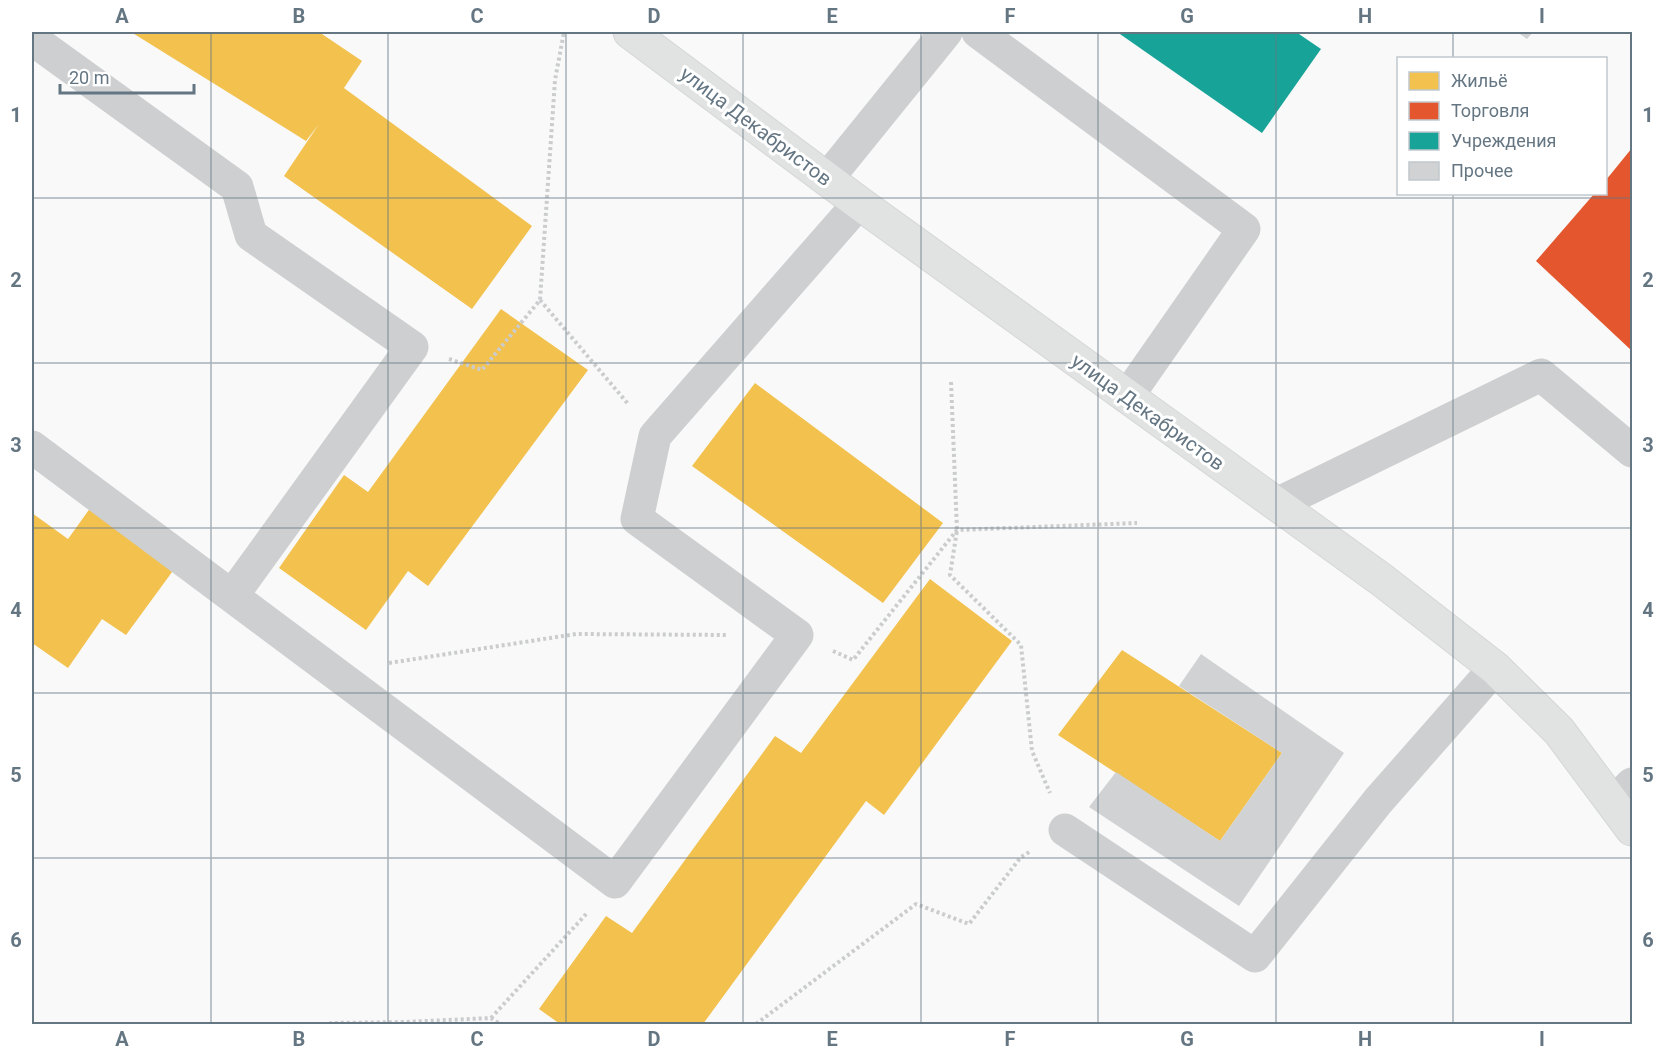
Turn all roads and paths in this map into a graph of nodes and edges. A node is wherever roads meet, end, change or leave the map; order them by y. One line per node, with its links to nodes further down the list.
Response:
1 (564, 32): 8 (path)
2 (630, 32): 6 (main road, улица Декабристов)
3 (946, 32): 6 (lane)
4 (978, 32): 11 (lane)
5 (32, 39): 9 (lane)
6 (827, 179): 7 (main road, улица Декабристов)
7 (859, 203): 11 (main road, улица Декабристов); 12 (lane)
8 (540, 300): 9 (path); 12 (path)
9 (412, 347): 18 (lane)
10 (951, 382): 17 (path)
11 (1127, 397): 15 (main road, улица Декабристов)
12 (655, 436): 19 (lane)
13 (32, 447): 18 (lane)
14 (1632, 451): 15 (lane)
15 (1277, 504): 20 (main road, улица Декабристов)
16 (1137, 523): 17 (path)
17 (957, 530): 19 (path); 24 (path)
18 (232, 596): 21 (lane)
19 (797, 635): 21 (path); 25 (lane)
20 (1496, 668): 22 (main road, улица Декабристов); 24 (lane)
21 (343, 680): 25 (lane)
22 (1623, 793): 23 (main road, улица Декабристов)
23 (1632, 829)
24 (1065, 830): 29 (path)
25 (615, 882): 26 (path)
26 (491, 1018): 27 (path); 28 (path)
27 (329, 1024)
28 (500, 1024)
29 (756, 1024)

